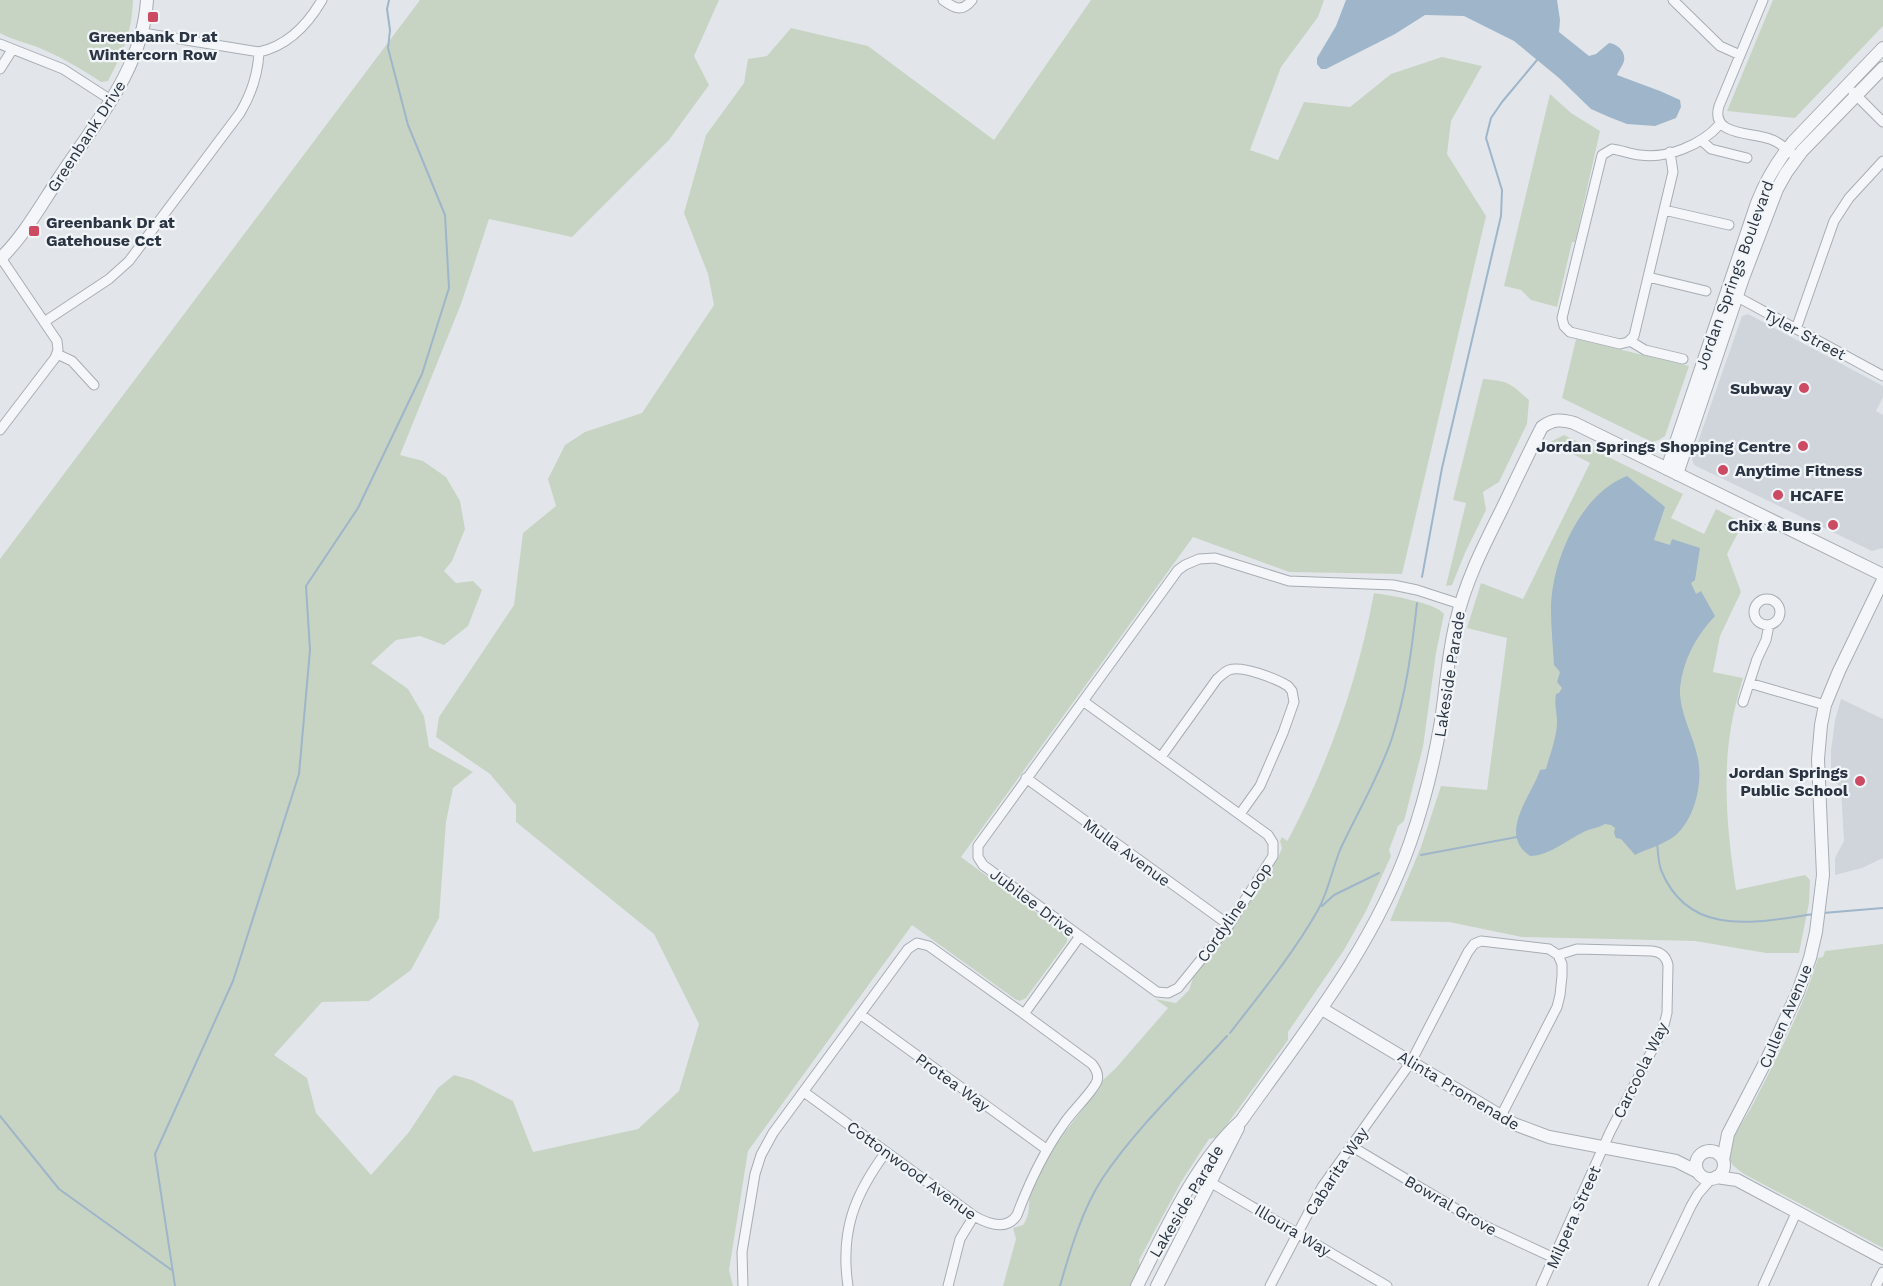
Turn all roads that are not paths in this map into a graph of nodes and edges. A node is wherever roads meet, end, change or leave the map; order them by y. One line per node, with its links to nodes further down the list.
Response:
1 (147, 0): 7 (street, Greenbank Drive)
2 (322, 0): 11 (street)
3 (943, 0): 4 (street)
4 (972, 0)
5 (1673, 0): 12 (street)
6 (1763, 0): 12 (street)
7 (142, 33): 11 (street); 17 (street, Greenbank Drive)
8 (0, 44): 10 (street)
9 (1883, 48): 15 (street, Jordan Springs Boulevard)
10 (12, 50): 14 (street); 17 (street)
11 (259, 52): 32 (street)
12 (1740, 55): 19 (street)
13 (1883, 68): 16 (street, Jordan Springs Boulevard)
14 (0, 69)
15 (1847, 86): 16 (street); 21 (street, Jordan Springs Boulevard)
16 (1856, 95): 18 (street); 24 (street, Jordan Springs Boulevard)
17 (111, 100): 28 (street, Greenbank Drive)
18 (1883, 122)
19 (1720, 124): 20 (street); 21 (street)
20 (1702, 141): 22 (street); 23 (street)
21 (1787, 150): 24 (street); 31 (street, Jordan Springs Boulevard)
22 (1670, 152): 26 (street); 34 (street)
23 (1747, 158)
24 (1797, 158): 31 (street, Jordan Springs Boulevard)
25 (1883, 161): 33 (street)
26 (1664, 210): 27 (street); 29 (street)
27 (1729, 225)
28 (0, 259): 32 (street)
29 (1648, 277): 30 (street); 34 (street)
30 (1706, 291)
31 (1732, 294): 33 (street, Tyler Street); 40 (street, Jordan Springs Boulevard)
32 (44, 322): 35 (street)
33 (1796, 329): 37 (street, Tyler Street)
34 (1630, 340): 36 (street)
35 (57, 354): 38 (street); 39 (street)
36 (1683, 359)
37 (1883, 376)
38 (94, 385)
39 (0, 430)
40 (1672, 471): 41 (street, Lakeside Parade); 43 (street, Lakeside Parade)
41 (1883, 575)
42 (1883, 580): 48 (street, Cullen Avenue)
43 (1460, 604): 46 (street, Jubilee Drive); 55 (street, Lakeside Parade)
44 (1769, 625): 45 (street)
45 (1749, 682): 47 (street); 48 (street)
46 (1083, 701): 49 (street, Cordyline Loop); 50 (street, Jubilee Drive)
47 (1743, 702)
48 (1825, 705): 62 (street, Cullen Avenue)
49 (1161, 757): 51 (street, Cordyline Loop); 51 (street)
50 (1026, 778): 52 (street, Mulla Avenue); 53 (street, Jubilee Drive)
51 (1240, 814): 52 (street, Cordyline Loop)
52 (1229, 925): 53 (street, Cordyline Loop)
53 (1080, 936): 57 (street, Jubilee Drive)
54 (1558, 955): 58 (street, Cabarita Way); 60 (street); 64 (street, Carcoola Way)
55 (1322, 1009): 58 (street, Alinta Promenade); 61 (street, Lakeside Parade)
56 (860, 1014): 57 (street); 59 (street); 65 (street, Protea Way)
57 (1024, 1014): 65 (street, Cottonwood Avenue)
58 (1411, 1062): 60 (street, Alinta Promenade); 63 (street, Cabarita Way)
59 (804, 1092): 66 (street, Cottonwood Avenue); 80 (street)
60 (1501, 1116): 64 (street, Alinta Promenade)
61 (1241, 1121): 70 (street, Lakeside Parade); 73 (street, Lakeside Parade)
62 (1728, 1134): 67 (street, Cullen Avenue); 69 (street, Cullen Avenue)
63 (1351, 1146): 76 (street, Cabarita Way); 77 (street, Bowral Grove)
64 (1604, 1148): 68 (street, Alinta Promenade); 77 (street, Milpera Street)
65 (1046, 1149): 75 (street, Cottonwood Avenue)
66 (886, 1152): 75 (street, Cottonwood Avenue); 81 (street)
67 (1704, 1153): 68 (street, Alinta Promenade); 69 (street); 71 (street)
68 (1676, 1161): 71 (street, Alinta Promenade)
69 (1723, 1162): 71 (street); 72 (street, Alinta Promenade)
70 (1198, 1175): 73 (street, Illoura Way); 83 (street, Lakeside Parade)
71 (1706, 1175): 72 (street, Alinta Promenade); 88 (street)
72 (1737, 1180): 74 (street, Alinta Promenade)
73 (1210, 1181): 76 (street, Illoura Way); 84 (street, Lakeside Parade)
74 (1797, 1211): 78 (street, Alinta Promenade); 89 (street)
75 (974, 1216): 82 (street)
76 (1297, 1232): 85 (street, Cabarita Way); 86 (street, Illoura Way)
77 (1554, 1258): 87 (street, Milpera Street)
78 (1883, 1258)
79 (1883, 1272): 90 (street)
80 (743, 1286)
81 (848, 1286)
82 (948, 1286)
83 (1137, 1286)
84 (1157, 1286)
85 (1270, 1286)
86 (1386, 1286)
87 (1541, 1286)
88 (1653, 1286)
89 (1763, 1286)
90 (1876, 1286)

